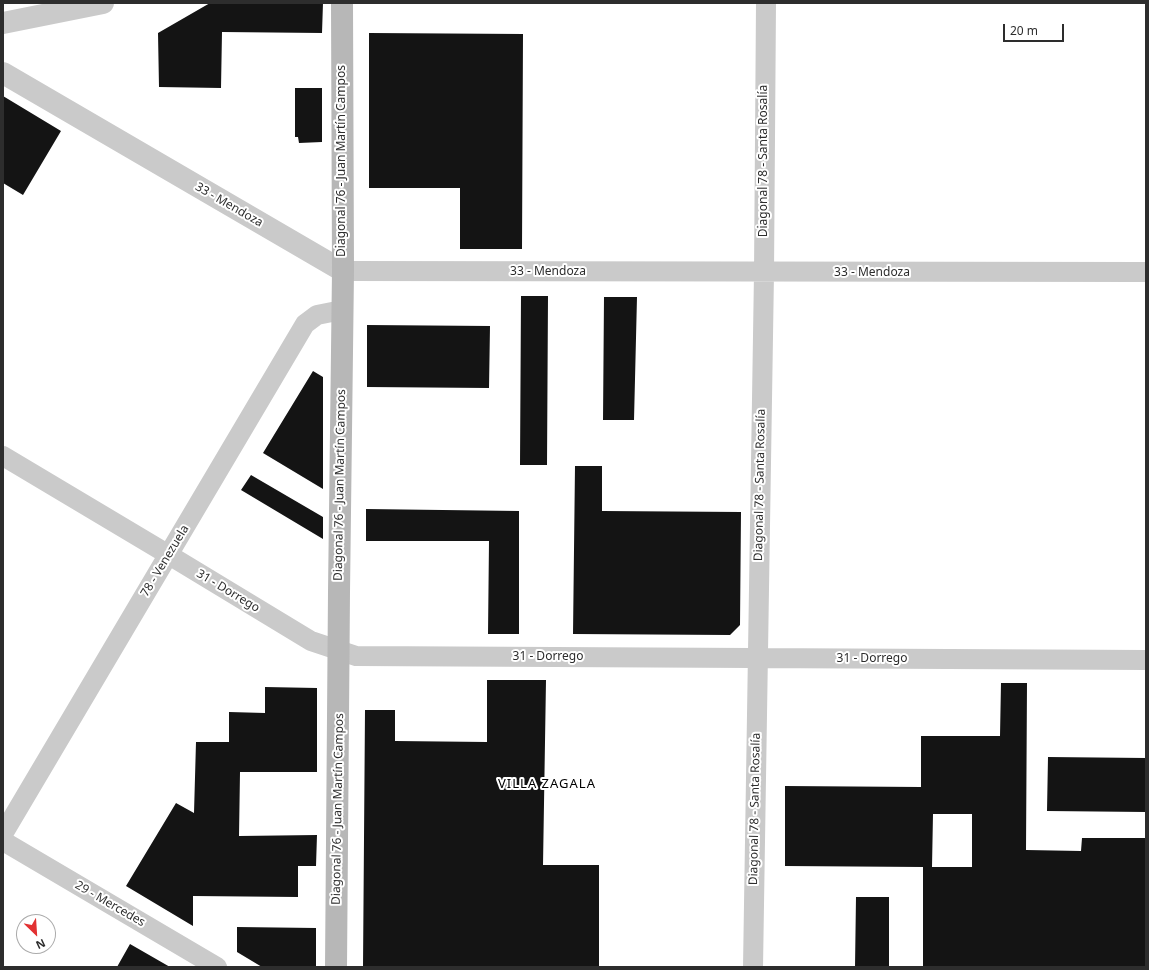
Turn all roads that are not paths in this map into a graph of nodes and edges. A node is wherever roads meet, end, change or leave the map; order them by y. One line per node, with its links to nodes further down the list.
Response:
1 (103, 3): 4 (street)
2 (342, 3): 6 (main road, Diagonal 76 - Juan Martín Campos)
3 (766, 3): 8 (street, Diagonal 78 - Santa Rosalía)
4 (3, 23)
5 (3, 73): 6 (street, 33 - Mendoza)
6 (343, 271): 8 (street, 33 - Mendoza); 9 (main road, Diagonal 76 - Juan Martín Campos)
7 (1146, 272): 8 (street, 33 - Mendoza)
8 (764, 273): 13 (street, Diagonal 78 - Santa Rosalía)
9 (342, 310): 11 (street, 78 - Venezuela); 12 (main road, Diagonal 76 - Juan Martín Campos)
10 (3, 456): 11 (street, 31 - Dorrego)
11 (169, 555): 12 (street, 31 - Dorrego); 15 (street, 78 - Venezuela)
12 (339, 651): 13 (street, 31 - Dorrego); 18 (main road, Diagonal 76 - Juan Martín Campos)
13 (758, 658): 14 (street, 31 - Dorrego); 19 (street, Diagonal 78 - Santa Rosalía)
14 (1146, 660)
15 (3, 834)
16 (3, 841): 17 (street, 29 - Mercedes)
17 (217, 967)
18 (336, 967)
19 (753, 967)

